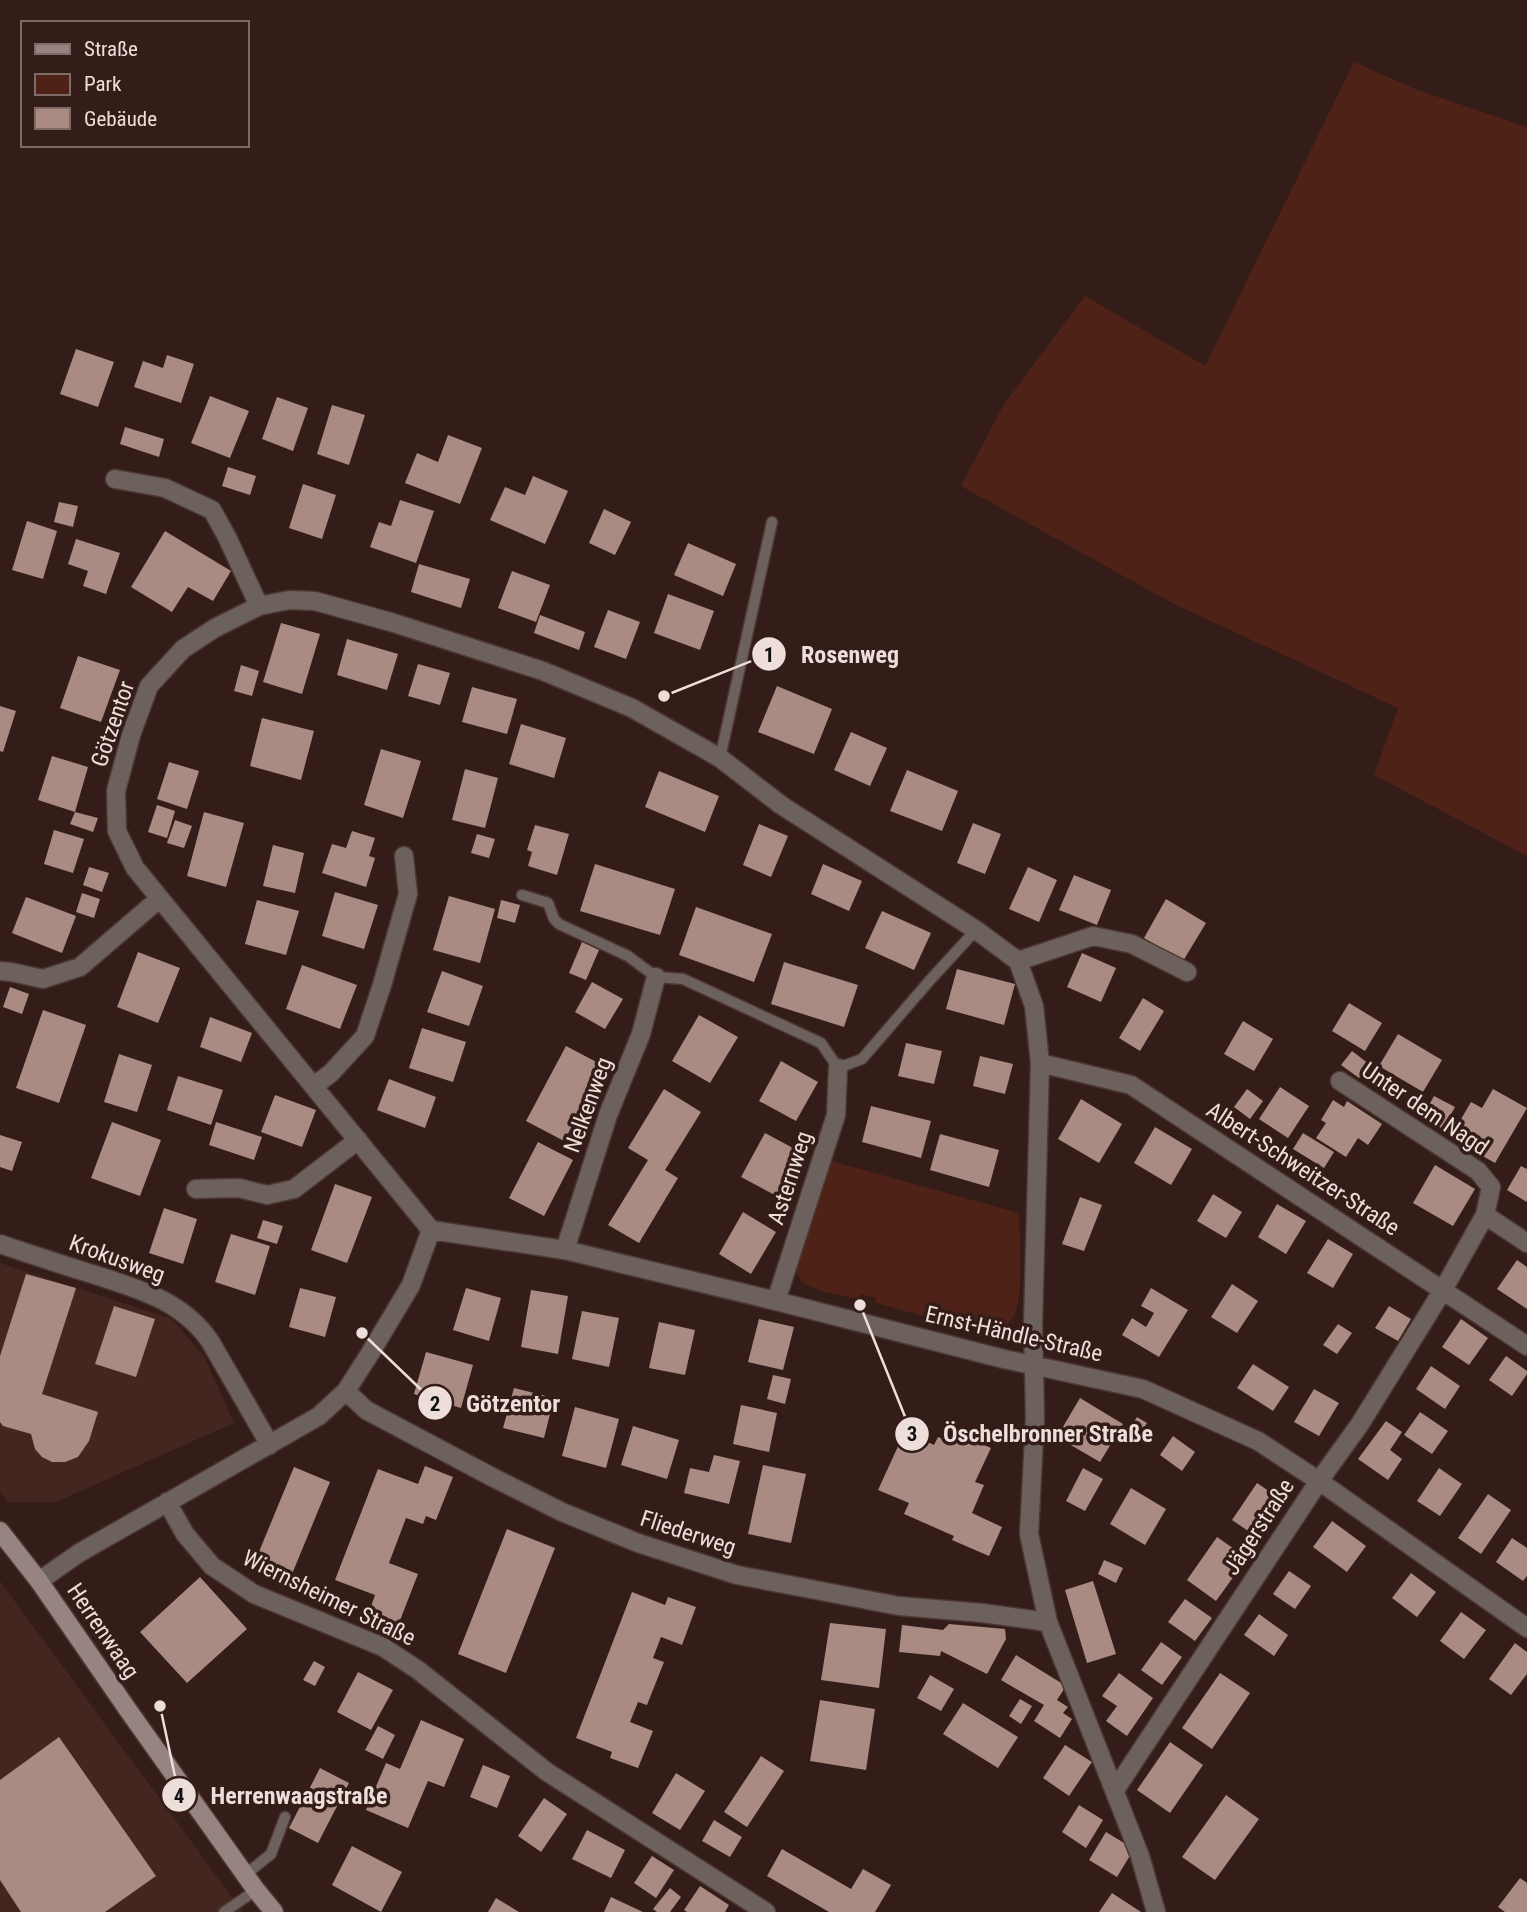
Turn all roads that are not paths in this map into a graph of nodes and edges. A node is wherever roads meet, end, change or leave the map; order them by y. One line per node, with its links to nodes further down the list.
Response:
1 (115, 478): 3 (street)
2 (772, 522): 4 (lane)
3 (258, 606): 4 (street, Götzentor); 7 (street, Götzentor)
4 (720, 758): 8 (street, Götzentor)
5 (404, 856): 16 (street)
6 (523, 895): 12 (lane)
7 (159, 899): 10 (street); 16 (street, Götzentor)
8 (976, 930): 9 (street, Götzentor); 14 (lane)
9 (1018, 961): 11 (street); 13 (street)
10 (0, 971)
11 (1187, 972)
12 (656, 977): 14 (lane); 23 (street, Nelkenweg)
13 (1040, 1063): 24 (street, Albert-Schweitzer-Straße); 27 (street)
14 (838, 1068): 25 (street, Asternweg)
15 (1340, 1082): 19 (street, Unter dem Nagd)
16 (314, 1086): 17 (street, Götzentor)
17 (358, 1140): 18 (street); 20 (street, Götzentor)
18 (196, 1189)
19 (1485, 1216): 21 (street); 24 (street, Unter dem Nagd)
20 (431, 1230): 23 (street, Ernst-Händle-Straße); 28 (street)
21 (1527, 1243)
22 (0, 1244): 29 (street, Krokusweg)
23 (565, 1251): 25 (street, Ernst-Händle-Straße)
24 (1443, 1290): 26 (street, Albert-Schweitzer-Straße); 30 (street, Jägerstraße)
25 (776, 1301): 27 (street, Ernst-Händle-Straße)
26 (1527, 1346)
27 (1033, 1366): 30 (street, Ernst-Händle-Straße); 34 (street)
28 (345, 1391): 29 (street); 34 (street, Fliederweg)
29 (270, 1445): 31 (street)
30 (1319, 1481): 35 (street, Ernst-Händle-Straße); 36 (street, Jägerstraße)
31 (167, 1502): 33 (street); 41 (street, Wiernsheimer Straße)
32 (0, 1531): 33 (main road)
33 (40, 1581): 38 (main road, Herrenwaag)
34 (1048, 1622): 36 (street)
35 (1527, 1629)
36 (1115, 1790): 42 (street)
37 (285, 1817): 38 (lane)
38 (251, 1883): 39 (lane); 40 (main road, Herrenwaag)
39 (224, 1912)
40 (274, 1912)
41 (766, 1912)
42 (1156, 1912)

